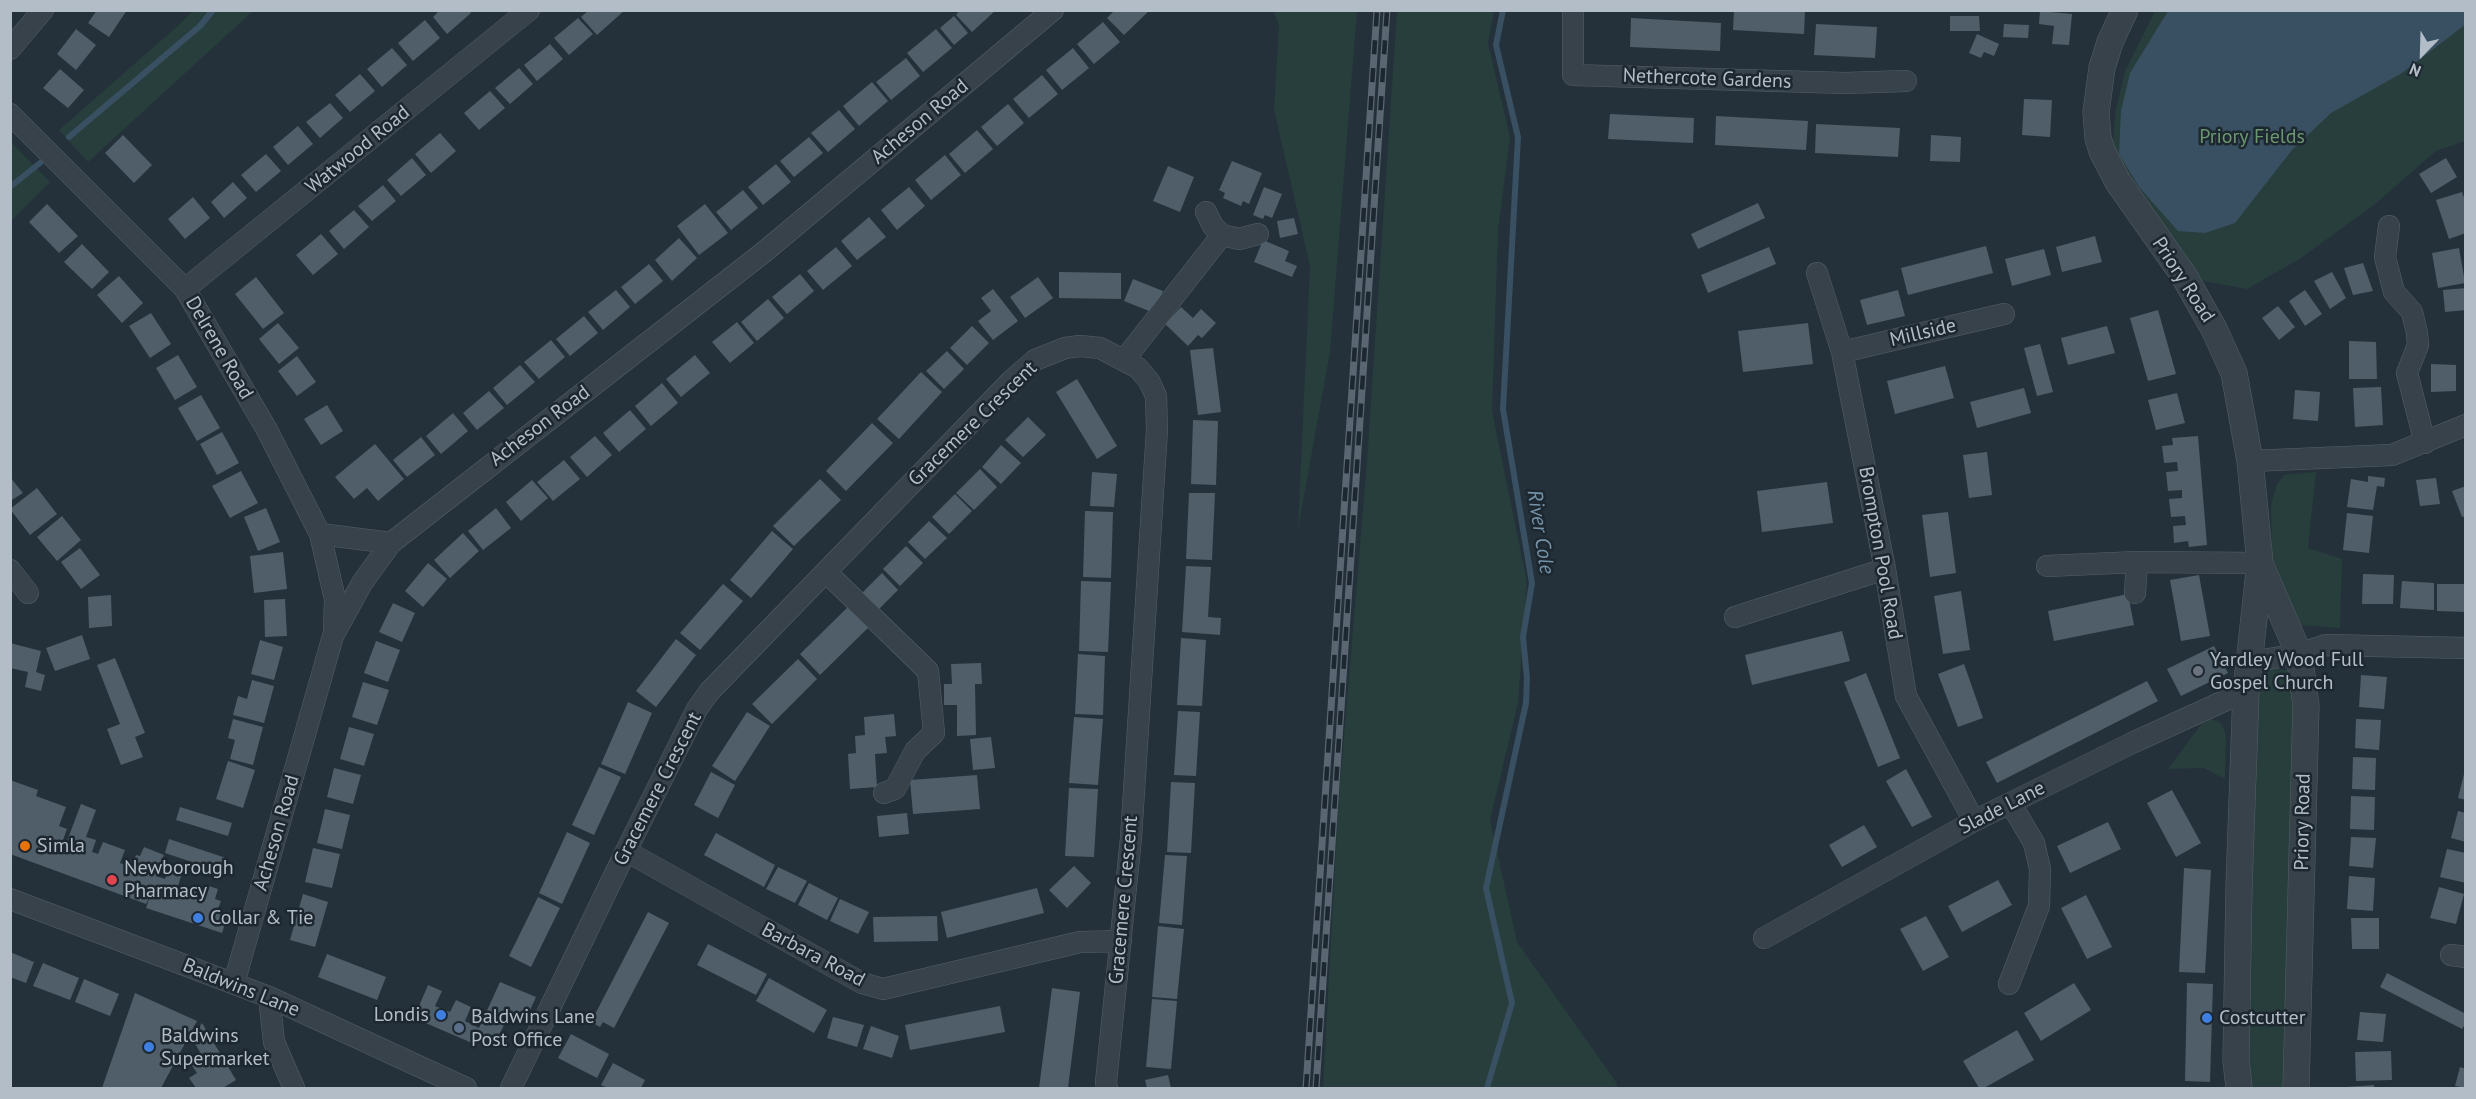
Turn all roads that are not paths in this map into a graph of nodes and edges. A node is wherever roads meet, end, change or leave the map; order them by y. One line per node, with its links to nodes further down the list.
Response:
1 (43, 10): 6 (street)
2 (529, 10): 14 (street, Watwood Road)
3 (1053, 10): 22 (street, Acheson Road)
4 (1573, 10): 7 (street, Nethercote Gardens)
5 (2125, 10): 20 (street, Priory Road)
6 (10, 49)
7 (1906, 81)
8 (10, 114): 14 (street, Delrene Road)
9 (1206, 212): 12 (street)
10 (2389, 226): 19 (street)
11 (1258, 234): 12 (street)
12 (1222, 235): 17 (street)
13 (1817, 273): 16 (street, Brompton Pool Road)
14 (185, 289): 21 (street, Delrene Road)
15 (2004, 314): 16 (street, Millside)
16 (1842, 352): 26 (street, Brompton Pool Road)
17 (1124, 360): 28 (street, Gracemere Crescent); 43 (street, Gracemere Crescent)
18 (2466, 425): 19 (street)
19 (2425, 443): 20 (street)
20 (2250, 461): 24 (street, Priory Road)
21 (320, 534): 22 (street); 32 (street, Delrene Road)
22 (391, 543): 32 (street, Acheson Road)
23 (2137, 562): 24 (street); 25 (street); 30 (street)
24 (2260, 563): 34 (street, Priory Road); 35 (street, Priory Road)
25 (2048, 566)
26 (1885, 569): 31 (street); 39 (street, Brompton Pool Road)
27 (10, 570): 29 (street)
28 (826, 572): 37 (street); 40 (street, Gracemere Crescent)
29 (27, 593)
30 (2135, 593)
31 (1735, 617)
32 (333, 636): 44 (street, Acheson Road)
33 (2466, 648): 34 (street)
34 (2299, 654): 35 (street); 52 (street, Priory Road)
35 (2250, 662): 36 (street, Priory Road)
36 (2246, 691): 38 (street, Slade Lane); 51 (street, Priory Road)
37 (884, 793)
38 (2011, 804): 39 (street, Slade Lane); 45 (street)
39 (1974, 821): 42 (street, Slade Lane)
40 (626, 851): 43 (street, Barbara Road); 49 (street, Gracemere Crescent)
41 (10, 899): 44 (street, Baldwins Lane)
42 (1764, 938)
43 (1121, 941): 50 (street, Gracemere Crescent)
44 (234, 983): 46 (street, Baldwins Lane)
45 (2009, 984)
46 (269, 997): 47 (street); 48 (street, Baldwins Lane)
47 (294, 1089)
48 (466, 1089)
49 (511, 1089)
50 (1107, 1089)
51 (2239, 1089)
52 (2296, 1089)

